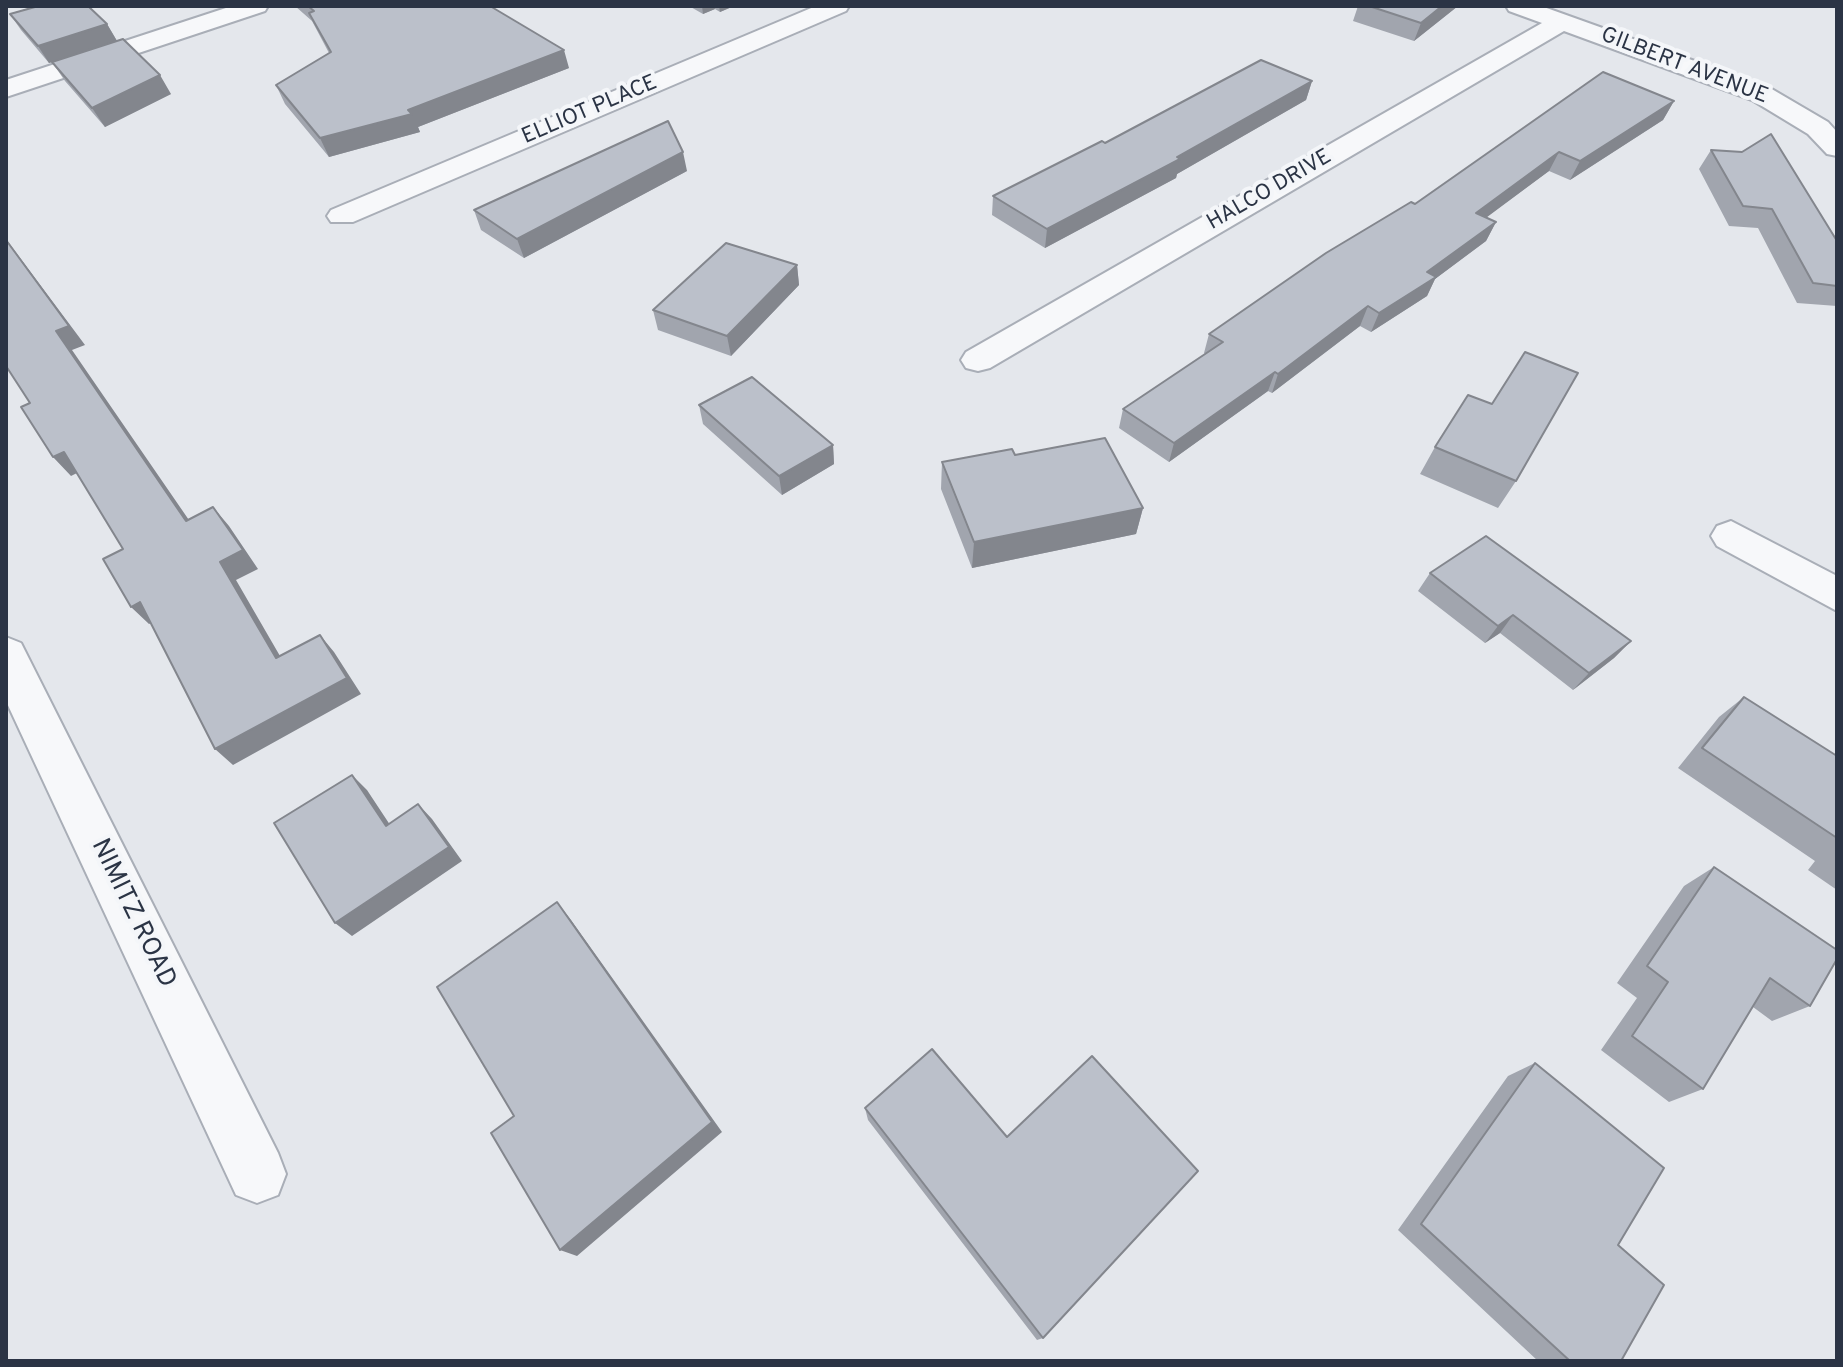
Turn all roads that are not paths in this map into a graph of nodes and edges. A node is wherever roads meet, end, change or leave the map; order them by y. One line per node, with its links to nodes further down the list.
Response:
1 (837, 6): 7 (street, ELLIOT PLACE)
2 (1518, 6): 4 (street, GILBERT AVENUE)
3 (237, 9): 5 (street)
4 (1562, 22): 6 (street, GILBERT AVENUE); 8 (street, HALCO DRIVE)
5 (6, 89)
6 (1837, 148)
7 (342, 216)
8 (978, 360)
9 (1731, 536): 10 (street)
10 (1837, 595)
11 (6, 655): 12 (street, NIMITZ ROAD)
12 (257, 1174)

